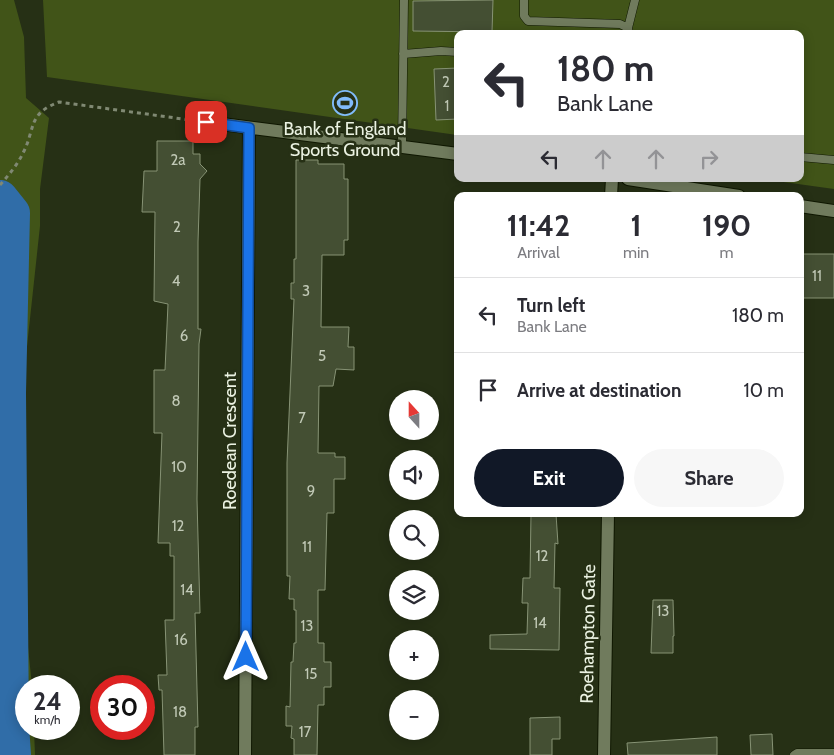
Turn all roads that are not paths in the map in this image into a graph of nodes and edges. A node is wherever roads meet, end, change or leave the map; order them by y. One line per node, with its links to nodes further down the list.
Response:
1 (404, 0): 7 (lane)
2 (524, 0): 4 (lane)
3 (635, 0): 5 (lane)
4 (628, 30)
5 (629, 30)
6 (454, 52): 7 (lane)
7 (403, 54): 10 (lane)
8 (206, 122): 9 (street)
9 (249, 128): 10 (street); 20 (street, Roedean Crescent)
10 (402, 146): 11 (street)
11 (454, 153)
12 (804, 157): 13 (lane)
13 (834, 160)
14 (648, 182): 15 (street)
15 (713, 192)
16 (804, 207): 17 (street)
17 (834, 211)
18 (608, 517): 21 (street, Roehampton Gate)
19 (828, 754): 22 (lane)
20 (245, 755)
21 (604, 755)
22 (794, 755)

